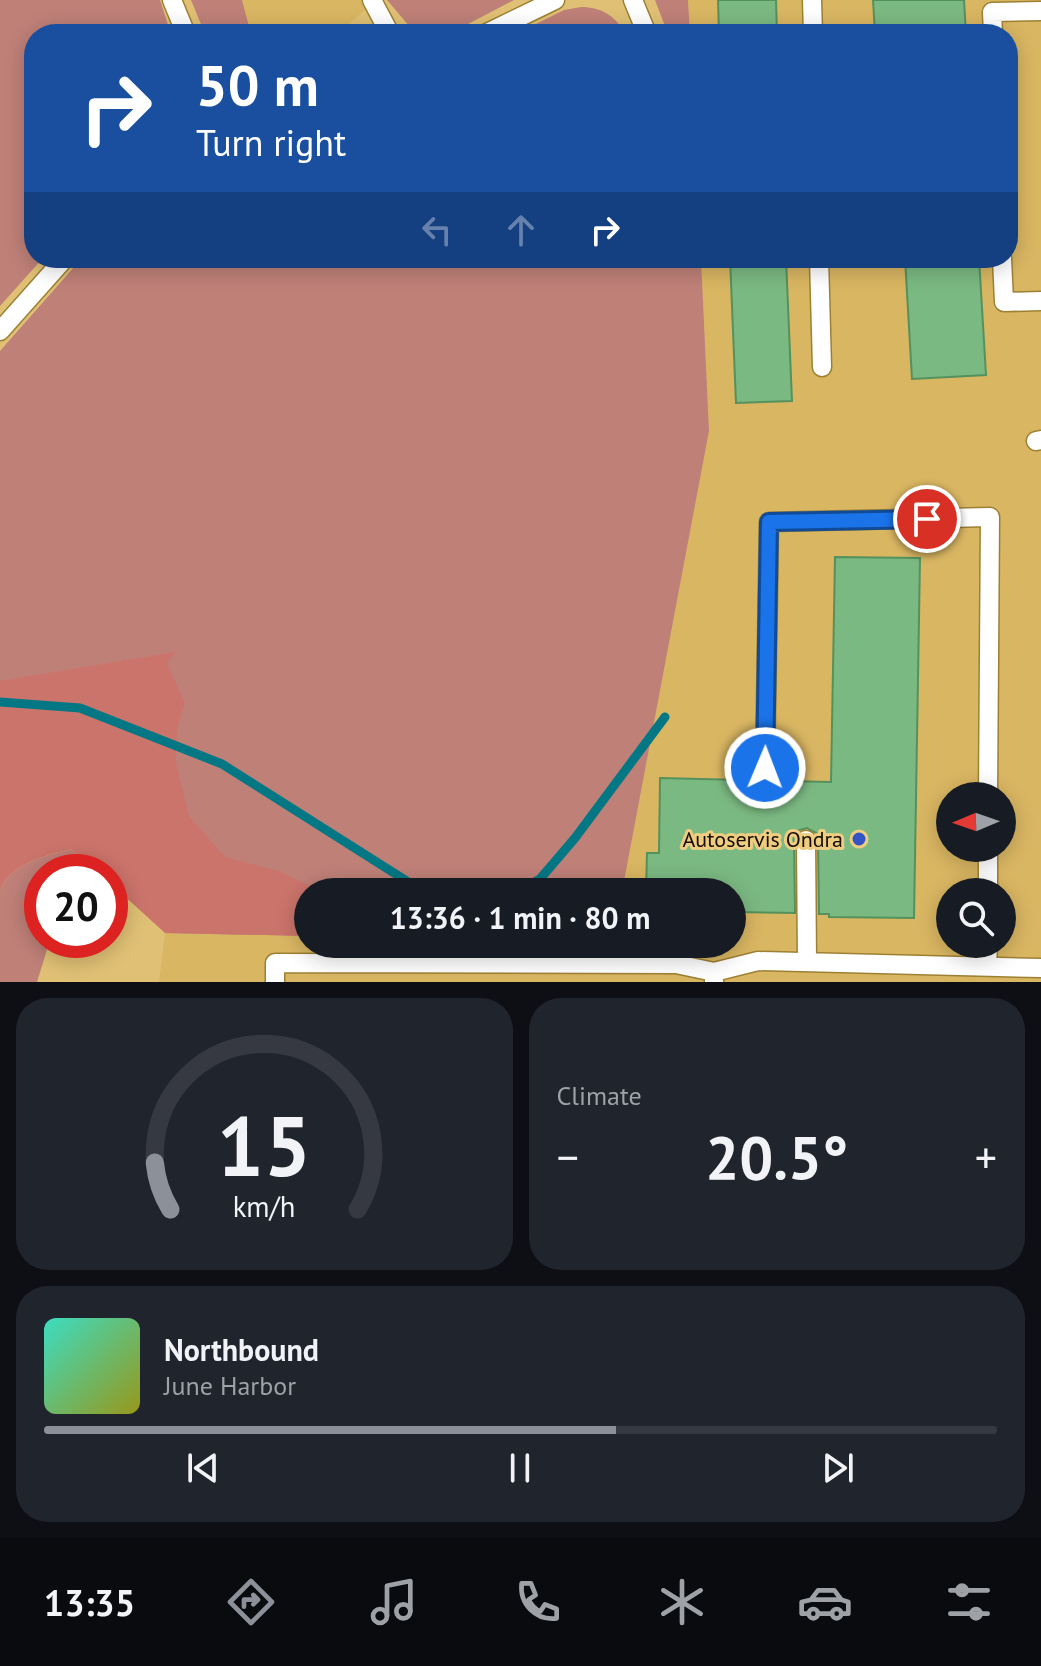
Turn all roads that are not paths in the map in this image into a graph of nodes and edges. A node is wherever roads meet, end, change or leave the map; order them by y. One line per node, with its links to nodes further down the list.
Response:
1 (172, 0): 7 (lane)
2 (372, 0): 8 (lane)
3 (555, 0): 9 (lane)
4 (633, 0): 10 (lane)
5 (812, 0): 11 (lane)
6 (1041, 11): 12 (lane)
7 (182, 24)
8 (385, 24)
9 (506, 24)
10 (643, 24)
11 (813, 24)
12 (993, 24)
13 (56, 268): 17 (lane)
14 (819, 268): 18 (lane)
15 (1002, 268): 16 (lane)
16 (1041, 301)
17 (0, 331)
18 (822, 367)
19 (765, 768): 20 (lane)
20 (988, 782)
21 (806, 840): 23 (lane)
22 (987, 958): 24 (lane)
23 (807, 962): 24 (lane); 26 (lane)
24 (987, 966): 25 (lane)
25 (1041, 968)
26 (714, 977): 27 (lane)
27 (275, 982)

